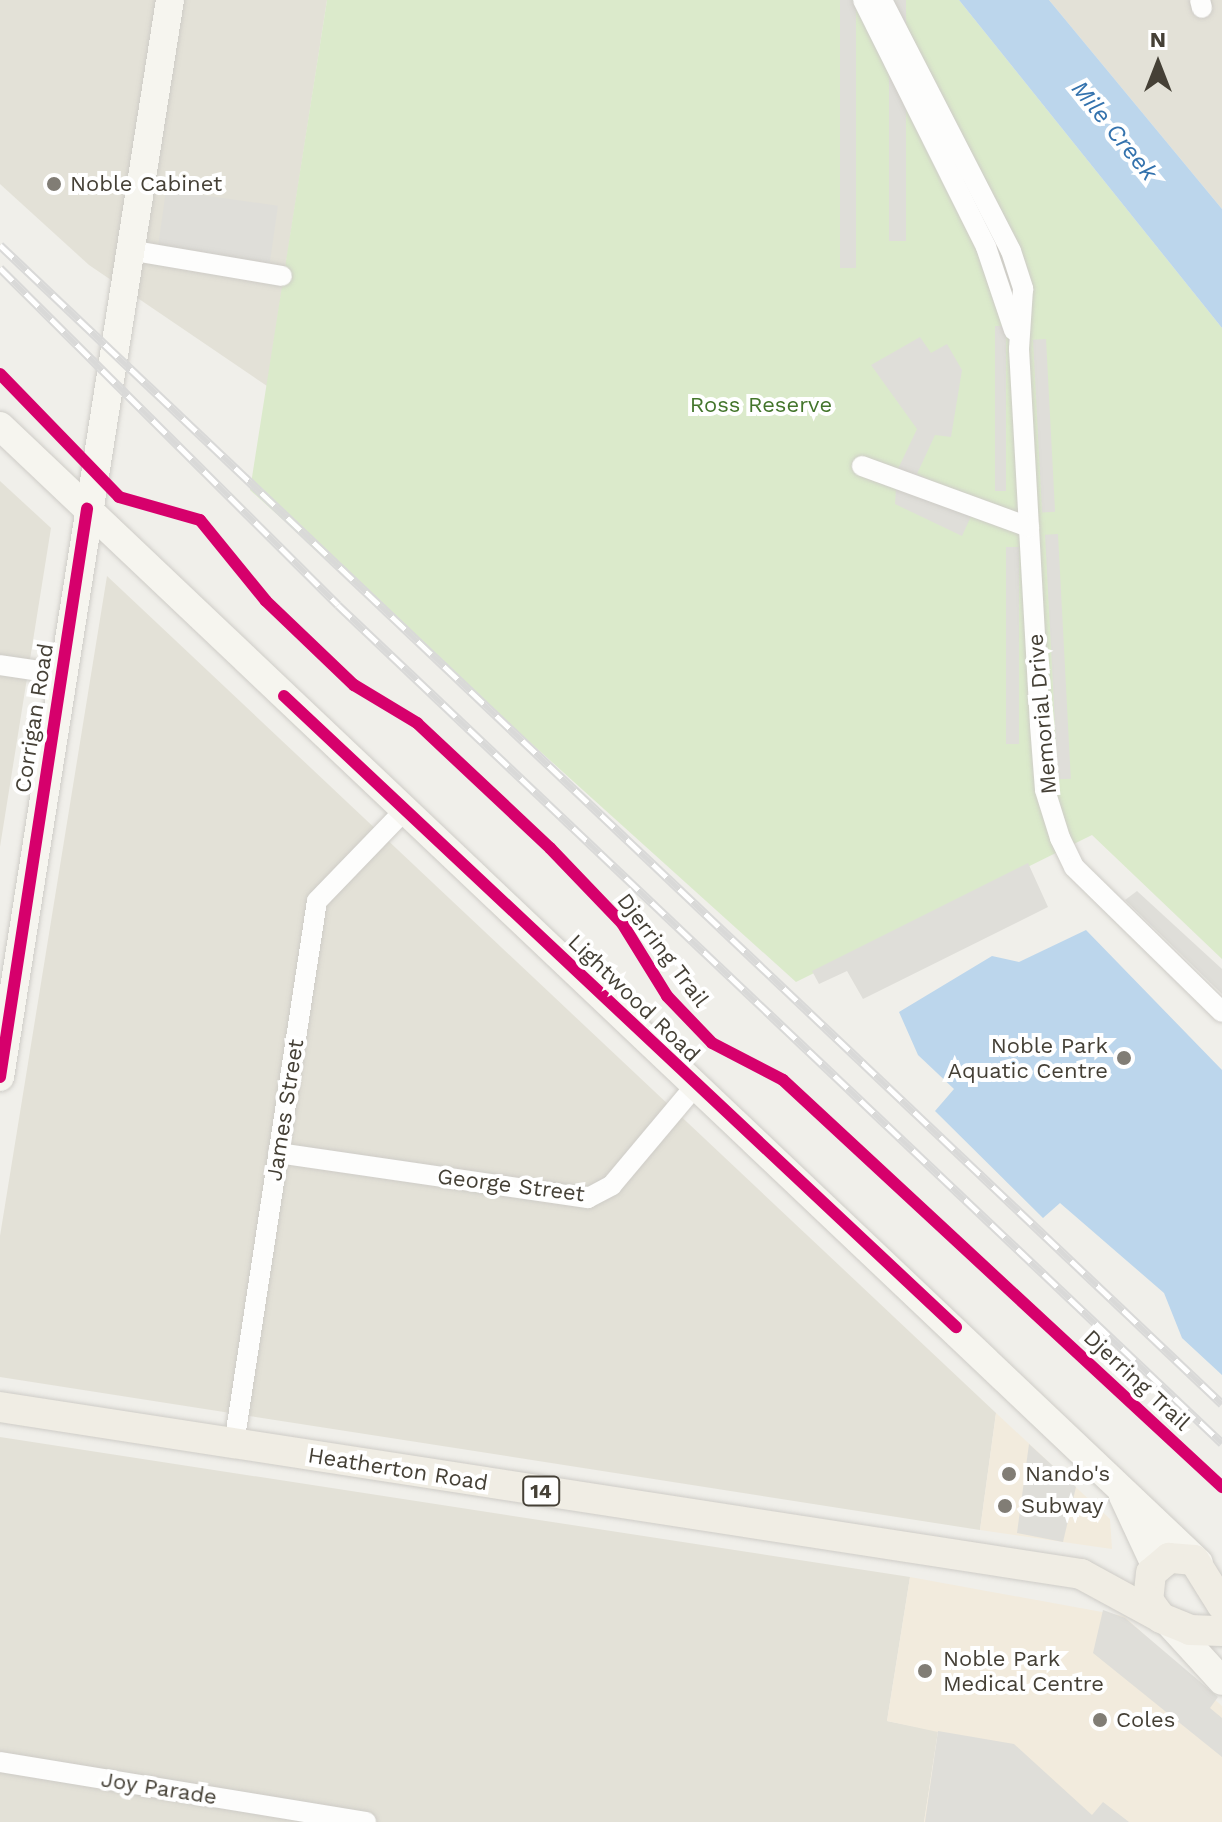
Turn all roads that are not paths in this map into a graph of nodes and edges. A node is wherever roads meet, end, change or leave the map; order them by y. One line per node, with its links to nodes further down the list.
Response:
1 (170, 0): 4 (main road, Corrigan Road)
2 (863, 0): 6 (street, Memorial Drive)
3 (882, 0): 6 (street, Memorial Drive)
4 (129, 250): 5 (street); 9 (main road, Corrigan Road)
5 (282, 276)
6 (1019, 349): 10 (street, Memorial Drive)
7 (0, 426): 9 (main road, Lightwood Road)
8 (862, 466): 10 (street)
9 (87, 509): 12 (main road, Corrigan Road); 13 (main road, Lightwood Road)
10 (1029, 527): 14 (street, Memorial Drive)
11 (0, 665): 12 (street)
12 (60, 674): 15 (main road, Corrigan Road)
13 (405, 810): 17 (main road, Lightwood Road); 18 (street, James Street)
14 (1222, 1012)
15 (4, 1032): 16 (main road, Corrigan Road)
16 (0, 1077)
17 (696, 1085): 18 (street, George Street); 21 (main road, Lightwood Road)
18 (278, 1153): 20 (street, James Street)
19 (0, 1407): 20 (main road, Heatherton Road / 14)
20 (234, 1444): 24 (main road, Heatherton Road / 14)
21 (1117, 1485): 22 (main road, Lightwood Road); 23 (main road, Lightwood Road)
22 (1155, 1566): 23 (main road, 14); 24 (main road, Heatherton Road / 14); 26 (main road)
23 (1208, 1569): 25 (main road)
24 (1081, 1574): 26 (main road, Heatherton Road / 14)
25 (1222, 1605)
26 (1164, 1620): 27 (main road, 14); 28 (main road)
27 (1222, 1631)
28 (1222, 1681)
29 (0, 1762): 30 (street, Joy Parade)
30 (366, 1822)

